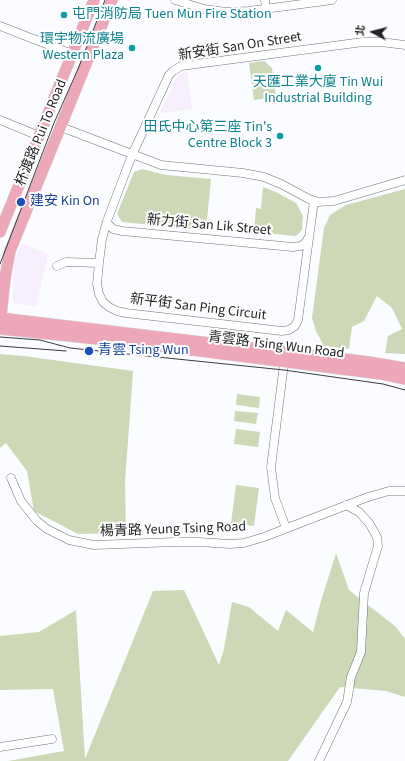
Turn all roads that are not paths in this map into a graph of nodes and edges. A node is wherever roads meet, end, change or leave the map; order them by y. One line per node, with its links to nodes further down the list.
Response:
1 (94, 0): 8 (main road, 杯渡路 Pui To Road)
2 (112, 0): 10 (main road, 杯渡路 Pui To Road)
3 (175, 0): 5 (street)
4 (332, 0): 5 (street)
5 (266, 4)
6 (0, 26): 8 (street)
7 (405, 45): 12 (street, 新安街 San On Street)
8 (72, 54): 11 (main road, 杯渡路 Pui To Road)
9 (0, 120): 11 (street)
10 (61, 127): 12 (street); 20 (main road, 杯渡路 Pui To Road)
11 (39, 136): 16 (main road, 杯渡路 Pui To Road)
12 (132, 155): 14 (street); 15 (street, 新平街 San Ping Circuit)
13 (405, 180): 14 (street)
14 (314, 201): 17 (street, 新平街 San Ping Circuit)
15 (106, 221): 17 (street, 新力街 San Lik Street); 18 (street, 新平街 San Ping Circuit)
16 (0, 232)
17 (309, 236): 18 (street, 新平街 San Ping Circuit)
18 (99, 263): 19 (street)
19 (57, 266)
20 (0, 323): 21 (main road, 青雲路 Tsing Wun Road)
21 (285, 357): 22 (main road, 青雲路 Tsing Wun Road); 23 (main road, 青雲路 Tsing Wun Road); 27 (street)
22 (404, 368)
23 (405, 379)
24 (11, 478): 27 (street, 楊青路 Yeung Tsing Road)
25 (405, 491): 26 (street, 楊青路 Yeung Tsing Road)
26 (346, 505): 27 (street, 楊青路 Yeung Tsing Road); 30 (street)
27 (286, 528)
28 (52, 739): 29 (street)
29 (0, 746)
30 (319, 761)

